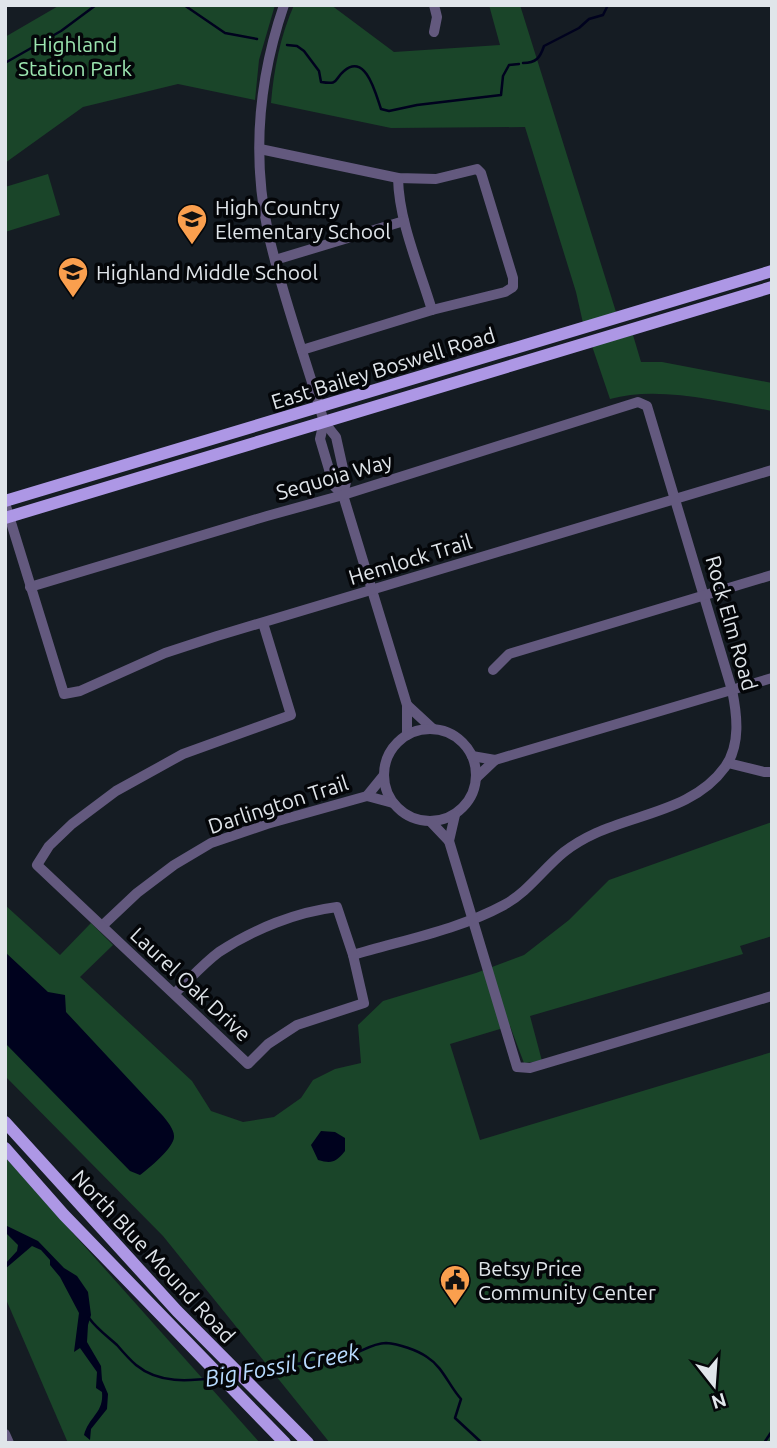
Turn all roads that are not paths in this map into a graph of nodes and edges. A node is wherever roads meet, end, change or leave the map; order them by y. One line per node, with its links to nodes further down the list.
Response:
1 (284, 5): 4 (street)
2 (434, 5): 3 (street)
3 (434, 32)
4 (260, 149): 5 (street); 7 (street)
5 (398, 178): 6 (street); 10 (street)
6 (404, 221): 7 (street); 10 (street)
7 (275, 260): 11 (street)
8 (772, 271): 13 (main road, East Bailey Boswell Road)
9 (772, 287): 14 (main road, East Bailey Boswell Road)
10 (432, 310): 11 (street)
11 (302, 350): 13 (street)
12 (647, 406): 20 (street, Sequoia Way); 21 (street, Rock Elm Road)
13 (319, 407): 14 (street); 15 (main road, East Bailey Boswell Road)
14 (324, 422): 17 (main road, East Bailey Boswell Road); 20 (street); 20 (street)
15 (177, 450): 16 (main road, East Bailey Boswell Road); 17 (main road)
16 (131, 464): 19 (main road); 22 (main road, East Bailey Boswell Road)
17 (182, 464): 19 (main road, East Bailey Boswell Road)
18 (772, 470): 21 (street, Hemlock Trail)
19 (135, 477): 23 (main road, East Bailey Boswell Road)
20 (343, 495): 25 (street, Sequoia Way); 26 (street)
21 (674, 500): 26 (street, Hemlock Trail); 27 (street, Rock Elm Road)
22 (5, 502): 23 (street)
23 (7, 517): 25 (street)
24 (772, 575): 27 (street)
25 (30, 587): 28 (street, Hemlock Trail)
26 (372, 591): 28 (street, Hemlock Trail); 32 (street)
27 (704, 596): 29 (street); 31 (street, Rock Elm Road)
28 (262, 623): 47 (street, Laurel Oak Drive)
29 (493, 670)
30 (772, 678): 31 (street)
31 (732, 690): 36 (street); 37 (street, Rock Elm Road)
32 (407, 705): 33 (street); 34 (street)
33 (433, 729): 34 (street); 35 (street)
34 (407, 736): 39 (street)
35 (472, 756): 36 (street); 40 (street)
36 (495, 760): 40 (street)
37 (728, 763): 38 (street); 46 (street, Rock Elm Road)
38 (772, 772)
39 (384, 775): 41 (street, Darlington Trail); 42 (street)
40 (477, 778): 43 (street)
41 (367, 796): 42 (street, Darlington Trail); 47 (street, Darlington Trail)
42 (393, 803): 44 (street)
43 (454, 815): 44 (street); 45 (street)
44 (430, 821): 45 (street)
45 (449, 841): 46 (street)
46 (472, 919): 48 (street, Rock Elm Road); 50 (street)
47 (102, 926): 49 (street, Laurel Oak Drive)
48 (353, 955): 49 (street); 49 (street, Laurel Oak Drive)
49 (174, 993)
50 (772, 996)
51 (5, 1122): 56 (main road, North Blue Mound Road)
52 (5, 1148): 55 (main road, North Blue Mound Road)
53 (5, 1434): 54 (street)
54 (9, 1443)
55 (285, 1443)
56 (309, 1443)

